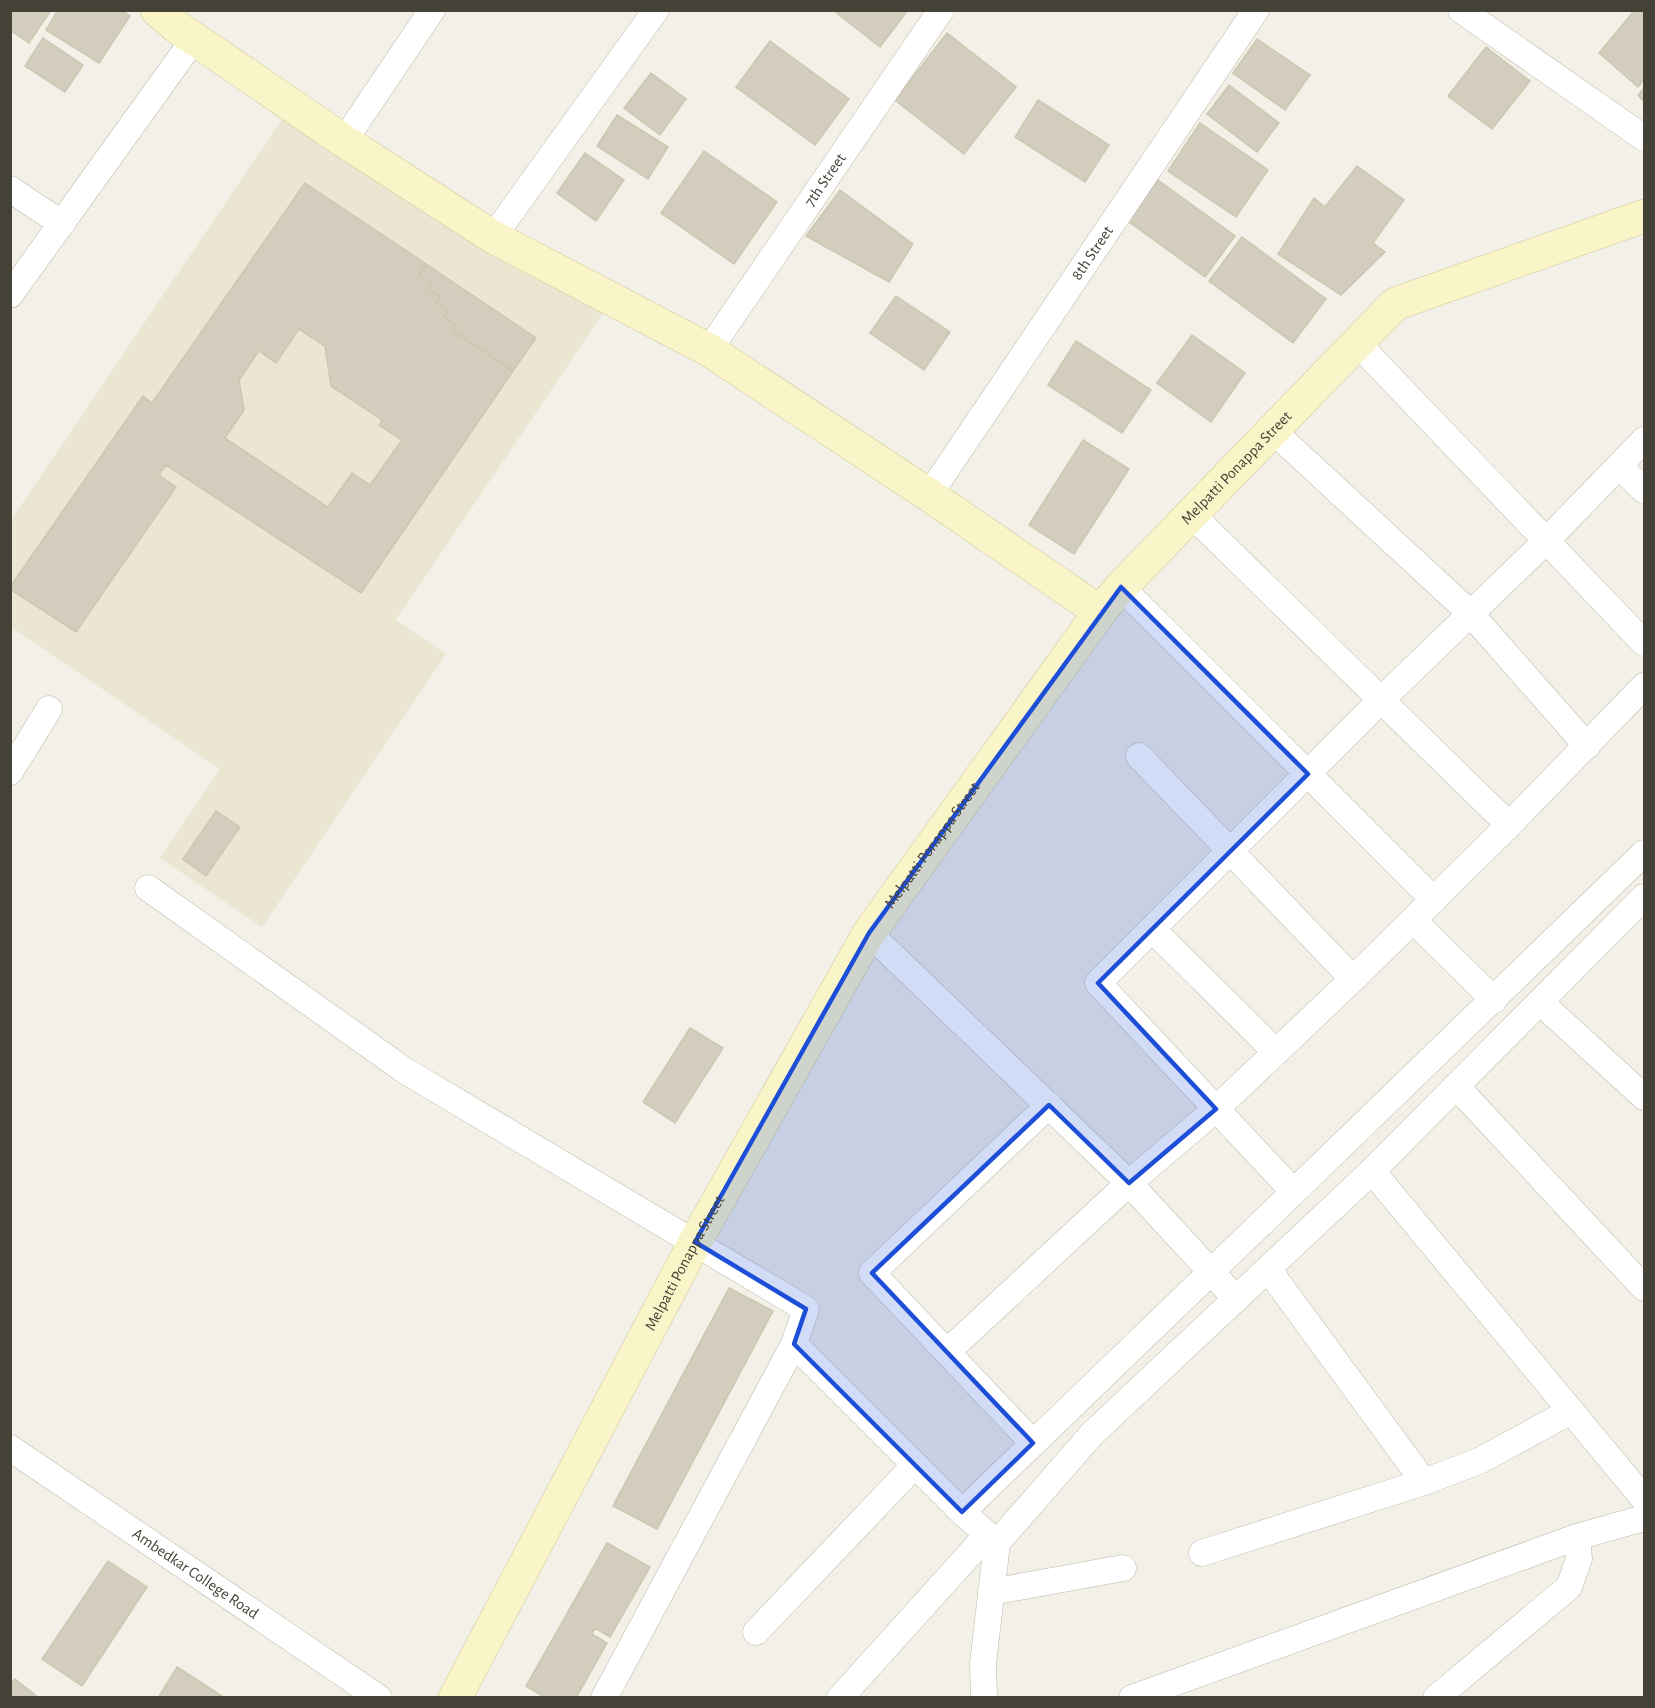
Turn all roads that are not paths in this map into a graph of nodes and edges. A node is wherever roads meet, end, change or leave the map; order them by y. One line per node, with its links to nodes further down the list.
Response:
1 (432, 10): 8 (street)
2 (656, 10): 12 (street)
3 (941, 10): 15 (street, 7th Street)
4 (1256, 10): 20 (street, 8th Street)
5 (1461, 10): 7 (street)
6 (179, 22): 8 (main road); 11 (street)
7 (1644, 138)
8 (344, 141): 12 (main road)
9 (10, 189): 11 (street)
10 (1644, 216): 14 (main road, Melpatti Ponappa Street)
11 (62, 224): 13 (street)
12 (493, 237): 15 (main road)
13 (10, 295)
14 (1357, 343): 16 (main road, Melpatti Ponappa Street); 22 (street)
15 (709, 350): 20 (main road)
16 (1272, 430): 21 (main road, Melpatti Ponappa Street); 25 (street)
17 (1644, 440): 18 (street)
18 (1619, 466): 19 (street); 22 (street)
19 (1644, 490)
20 (929, 495): 24 (main road)
21 (1191, 514): 23 (main road, Melpatti Ponappa Street); 28 (street)
22 (1546, 541): 25 (street); 26 (street)
23 (1121, 587): 24 (main road, Melpatti Ponappa Street); 33 (street)
24 (1100, 612): 42 (main road, Melpatti Ponappa Street)
25 (1470, 613): 28 (street); 30 (street)
26 (1644, 643)
27 (1644, 686): 30 (street)
28 (1381, 700): 33 (street); 34 (street)
29 (49, 710): 32 (street)
30 (1587, 746): 34 (street)
31 (1139, 756): 35 (street)
32 (10, 772)
33 (1308, 774): 35 (street); 39 (street)
34 (1509, 825): 39 (street)
35 (1230, 851): 41 (street); 43 (street)
36 (1644, 853): 44 (street)
37 (148, 888): 54 (street)
38 (1644, 897): 45 (street)
39 (1434, 900): 40 (street)
40 (1413, 920): 43 (street); 44 (street)
41 (1152, 929): 46 (street); 50 (street)
42 (869, 933): 49 (street); 54 (main road, Melpatti Ponappa Street)
43 (1353, 979): 46 (street)
44 (1494, 1000): 53 (street)
45 (1540, 1002): 47 (street); 48 (street)
46 (1276, 1052): 50 (street)
47 (1456, 1086): 51 (street); 57 (street)
48 (1644, 1097)
49 (1049, 1105): 52 (street); 60 (street)
50 (1216, 1109): 52 (street); 53 (street)
51 (1372, 1171): 55 (street); 61 (street)
52 (1129, 1183): 56 (street); 60 (street)
53 (1293, 1191): 56 (street)
54 (695, 1242): 59 (street); 76 (main road, Melpatti Ponappa Street)
55 (1269, 1269): 58 (street); 65 (street)
56 (1210, 1272): 58 (street); 62 (street)
57 (1644, 1288)
58 (1236, 1299): 70 (street)
59 (794, 1344): 64 (street); 77 (street)
60 (947, 1352): 62 (street)
61 (1571, 1411): 65 (street); 66 (street)
62 (1033, 1443): 67 (street)
63 (10, 1448): 75 (street, Ambedkar College Road)
64 (915, 1465): 67 (street); 74 (street)
65 (1424, 1482): 71 (street)
66 (1644, 1499)
67 (962, 1512): 70 (street)
68 (1644, 1518): 69 (street)
69 (1577, 1537): 80 (street); 81 (street)
70 (992, 1539): 73 (street); 78 (street)
71 (1202, 1553)
72 (1123, 1568): 73 (street)
73 (991, 1592): 79 (street)
74 (756, 1632)
75 (379, 1698)
76 (455, 1698)
77 (604, 1698)
78 (840, 1698)
79 (984, 1698)
80 (1132, 1698)
81 (1436, 1698)

